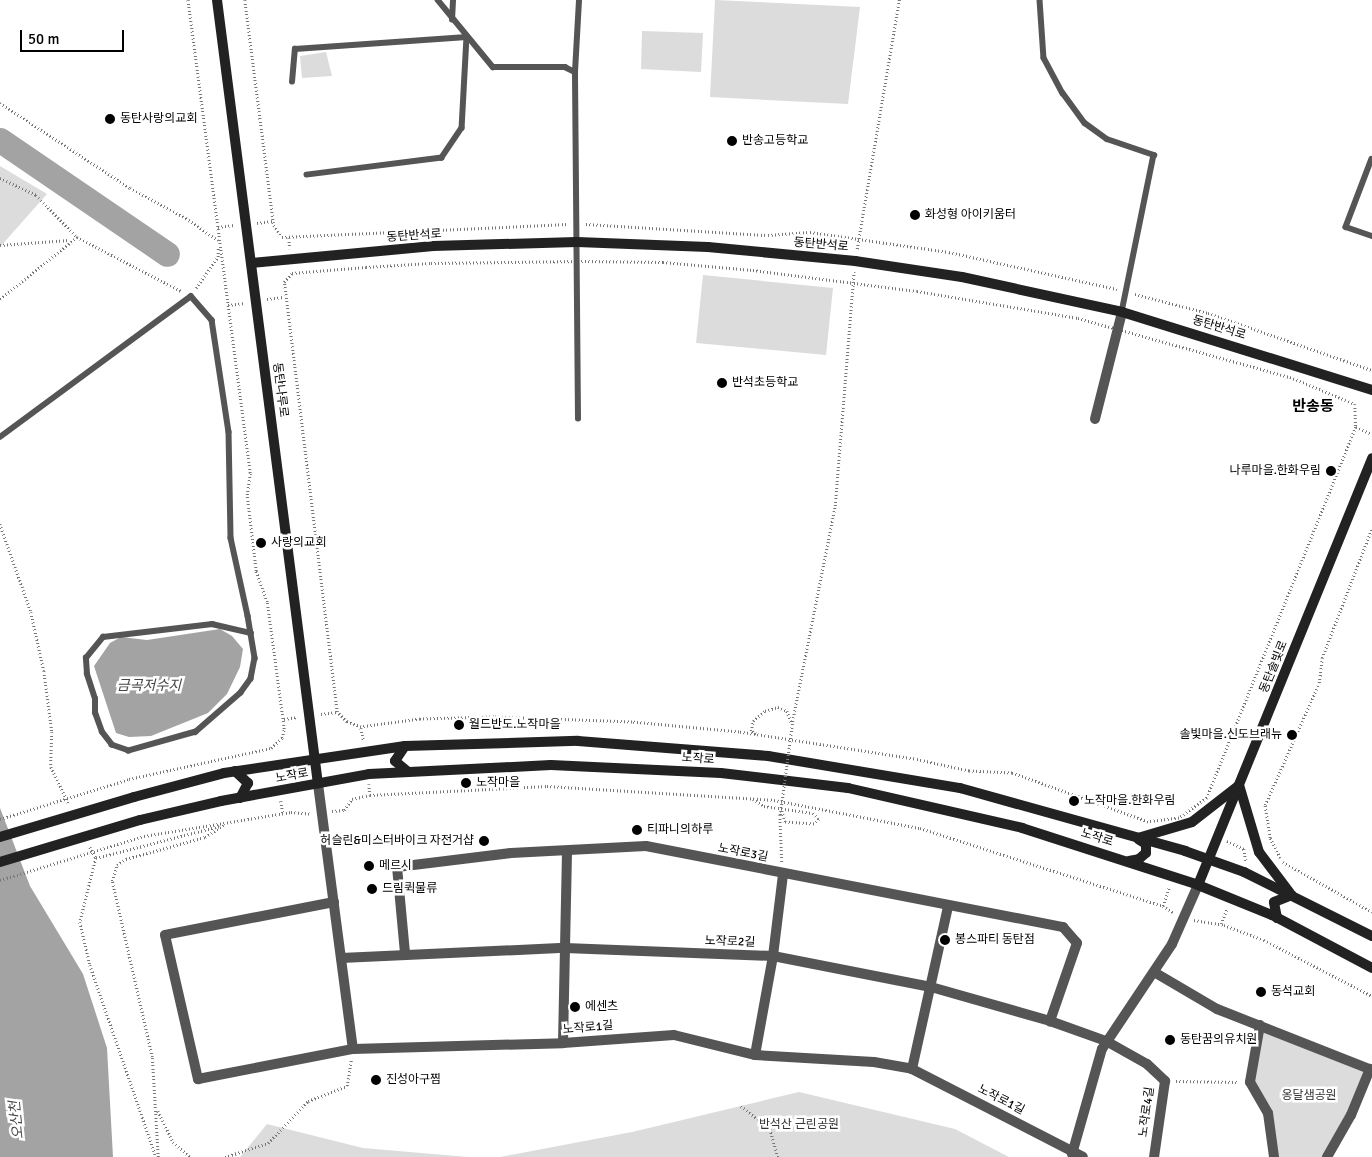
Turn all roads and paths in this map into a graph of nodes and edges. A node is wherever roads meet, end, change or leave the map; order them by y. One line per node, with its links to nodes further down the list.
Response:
1 (217, 0): 25 (street, 동탄나루로)
2 (245, 0): 16 (path)
3 (438, 0): 8 (lane)
4 (452, 0): 8 (lane)
5 (579, 0): 10 (lane)
6 (899, 0): 19 (path)
7 (1040, 0): 27 (lane)
8 (452, 20): 9 (lane)
9 (467, 37): 10 (lane); 11 (lane); 14 (lane)
10 (575, 72): 16 (lane)
11 (292, 82)
12 (0, 102): 28 (path)
13 (1372, 159): 17 (lane)
14 (306, 175)
15 (0, 178): 18 (path)
16 (577, 224): 19 (path); 21 (lane)
17 (1372, 236)
18 (77, 237): 20 (path); 28 (path)
19 (859, 238): 23 (path); 27 (path)
20 (70, 240): 22 (path); 29 (path)
21 (577, 242): 23 (street, 동탄반석로); 24 (lane); 25 (street, 동탄반석로)
22 (0, 245)
23 (855, 260): 26 (path); 30 (street, 동탄반석로)
24 (577, 261): 26 (path); 34 (lane); 44 (path)
25 (251, 264): 46 (street, 동탄나루로)
26 (853, 283): 31 (path); 43 (path, bridge)
27 (1126, 292): 30 (lane); 32 (path)
28 (191, 296): 38 (lane); 42 (lane)
29 (0, 299)
30 (1122, 312): 31 (street); 33 (street, 동탄반석로)
31 (1118, 328): 35 (street); 36 (path)
32 (1372, 370)
33 (1372, 390)
34 (578, 419)
35 (1095, 419)
36 (1356, 427): 37 (path); 44 (path)
37 (1372, 434)
38 (0, 437)
39 (1372, 458): 51 (street, 동탄솔빛로)
40 (0, 524): 54 (path)
41 (1372, 528): 75 (path)
42 (251, 632): 42 (lane)
43 (792, 724): 44 (path); 56 (path, bridge)
44 (758, 735)
45 (405, 746): 46 (street, 노작로); 48 (street); 61 (street, 노작로)
46 (315, 758): 47 (street, 노작로); 50 (street, 동탄나루로)
47 (236, 771): 52 (street); 60 (street, 노작로, bridge)
48 (408, 772): 50 (street, 노작로); 66 (street, 노작로)
49 (129, 779): 58 (path, bridge)
50 (318, 784): 52 (street, 노작로); 72 (street)
51 (1239, 785): 61 (street); 65 (street, 동탄솔빛로); 71 (street)
52 (240, 798): 67 (street, 노작로, bridge)
53 (753, 799): 55 (path); 56 (path); 74 (path)
54 (71, 808)
55 (344, 810)
56 (781, 810): 68 (path, bridge)
57 (306, 815): 59 (path)
58 (0, 819)
59 (225, 824): 64 (path); 69 (path, bridge); 98 (path)
60 (0, 837)
61 (1137, 838): 65 (street, 노작로); 66 (street)
62 (88, 841): 64 (path)
63 (567, 851): 68 (street, 노작로3길); 79 (street); 80 (street, 노작로3길)
64 (96, 858): 100 (path)
65 (1208, 860): 70 (street, 동탄솔빛로); 71 (street, 노작로)
66 (1128, 861): 70 (street, 노작로)
67 (0, 862)
68 (782, 874): 73 (street, 노작로3길); 81 (street)
69 (0, 880)
70 (1198, 885): 76 (street, 노작로); 84 (street)
71 (1292, 895): 76 (street); 78 (street, 노작로)
72 (334, 902): 82 (street); 91 (street, 노작로1길)
73 (948, 906): 85 (street); 87 (street, 노작로3길)
74 (1167, 910)
75 (1372, 912)
76 (1276, 918): 83 (street, 노작로)
77 (1208, 925): 86 (path)
78 (1372, 936)
79 (565, 948): 80 (street, 노작로2길); 81 (street, 노작로2길); 90 (street)
80 (404, 953): 82 (street, 노작로2길)
81 (773, 956): 85 (street, 노작로2길); 92 (street)
82 (341, 958): 91 (street)
83 (1372, 968)
84 (1154, 972): 88 (street); 89 (street)
85 (931, 987): 87 (street, 노작로2길); 93 (street)
86 (1372, 996)
87 (1050, 1021): 89 (street, 노작로2길)
88 (1260, 1026): 94 (street); 96 (street)
89 (1106, 1041): 95 (street, 노작로4길); 99 (street)
90 (563, 1043): 91 (street, 노작로1길); 92 (street, 노작로1길)
91 (353, 1049): 102 (path)
92 (755, 1055): 93 (street, 노작로1길)
93 (912, 1069): 99 (street, 노작로1길)
94 (1371, 1069): 107 (street)
95 (1165, 1081): 96 (path); 105 (street, 노작로4길)
96 (1250, 1082): 106 (street)
97 (741, 1106): 103 (path)
98 (157, 1110): 100 (path); 101 (path)
99 (1071, 1153): 104 (street)
100 (157, 1157)
101 (190, 1157)
102 (225, 1157)
103 (778, 1157)
104 (1083, 1157)
105 (1154, 1157)
106 (1274, 1157)
107 (1328, 1157)

